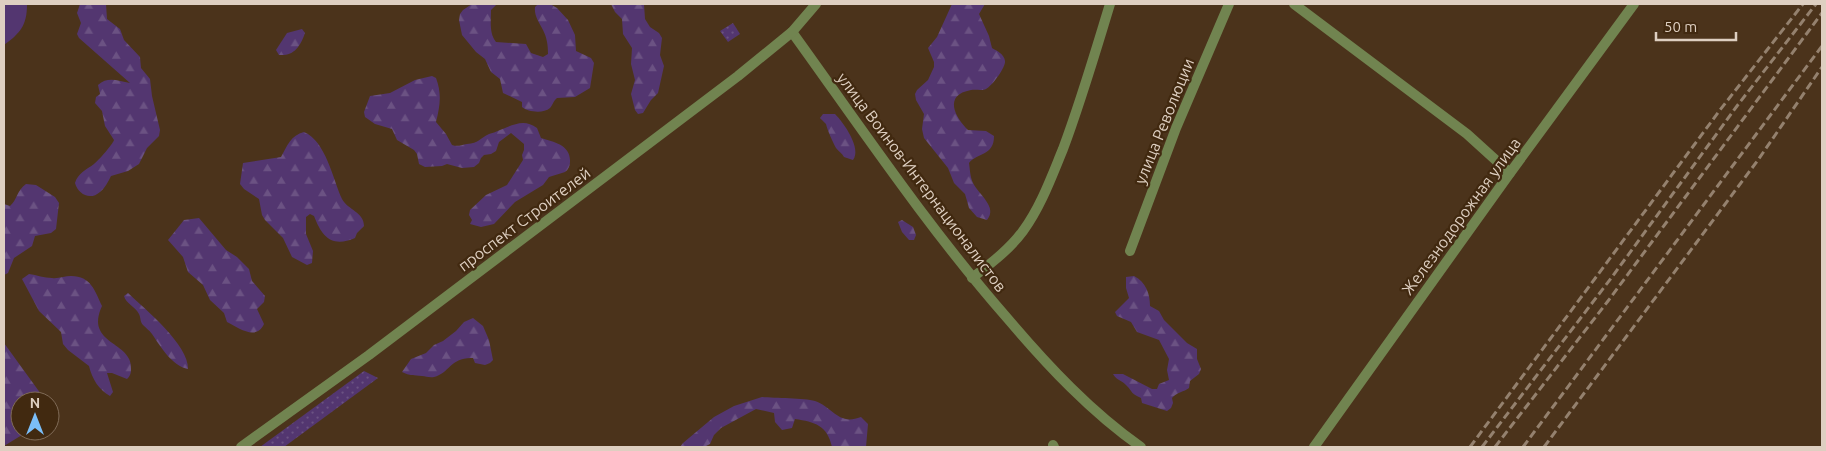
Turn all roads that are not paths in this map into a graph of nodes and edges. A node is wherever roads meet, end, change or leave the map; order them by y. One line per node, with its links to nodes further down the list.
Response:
1 (816, 4): 6 (street, проспект Строителей)
2 (1110, 4): 9 (street)
3 (1229, 4): 8 (street, улица Революции)
4 (1294, 4): 7 (street)
5 (1634, 4): 7 (street, Железнодорожная улица)
6 (792, 32): 9 (street, улица Воинов-Интернационалистов); 10 (street, проспект Строителей)
7 (1510, 173): 12 (street, Железнодорожная улица)
8 (1130, 251)
9 (972, 278): 11 (street, улица Воинов-Интернационалистов)
10 (241, 447)
11 (1141, 447)
12 (1314, 447)

